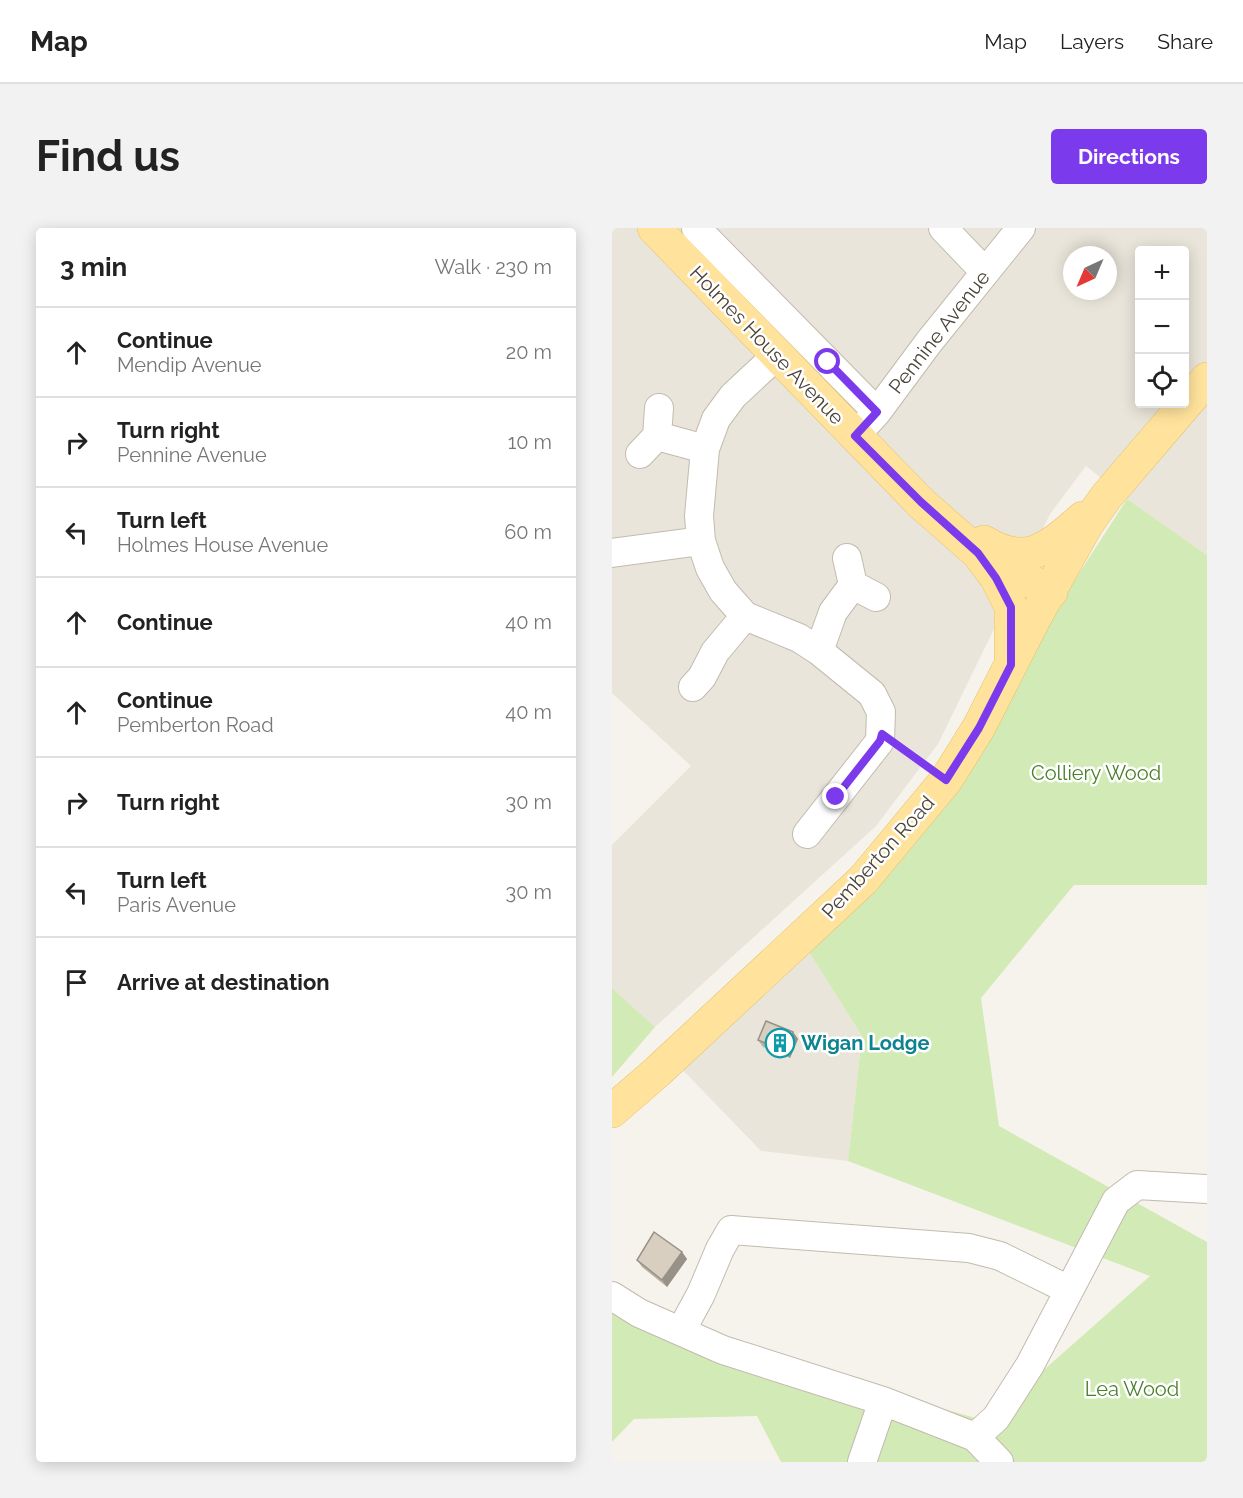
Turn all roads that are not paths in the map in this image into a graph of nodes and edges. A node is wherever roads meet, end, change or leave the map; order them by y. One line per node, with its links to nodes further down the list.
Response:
1 (654, 228): 6 (main road, Holmes House Avenue)
2 (696, 228): 9 (street)
3 (943, 228): 5 (street)
4 (1021, 228): 5 (street, Pennine Avenue)
5 (985, 272): 9 (street, Pennine Avenue)
6 (777, 354): 10 (main road, Holmes House Avenue); 11 (street)
7 (1207, 379): 12 (main road, Pemberton Road)
8 (659, 408): 11 (street)
9 (877, 412): 10 (street, Pennine Avenue)
10 (855, 436): 13 (main road, Holmes House Avenue)
11 (705, 449): 14 (street)
12 (1106, 497): 13 (main road); 18 (main road, Pemberton Road)
13 (921, 502): 16 (main road, Holmes House Avenue)
14 (701, 541): 15 (street); 19 (street)
15 (612, 552)
16 (978, 553): 18 (main road, Holmes House Avenue); 21 (main road)
17 (858, 580): 20 (street)
18 (1051, 592): 21 (main road, Pemberton Road)
19 (745, 616): 20 (street); 22 (street)
20 (819, 651): 23 (street)
21 (1011, 665): 24 (main road, Pemberton Road)
22 (693, 687)
23 (807, 834)
24 (612, 1111)
25 (1173, 1188): 26 (street); 27 (street); 28 (street)
26 (1207, 1190)
27 (1207, 1208)
28 (1068, 1290): 30 (street); 32 (street)
29 (612, 1296): 30 (street)
30 (681, 1331): 31 (street)
31 (883, 1401): 32 (street); 33 (street)
32 (975, 1437): 34 (street)
33 (862, 1462)
34 (999, 1462)

